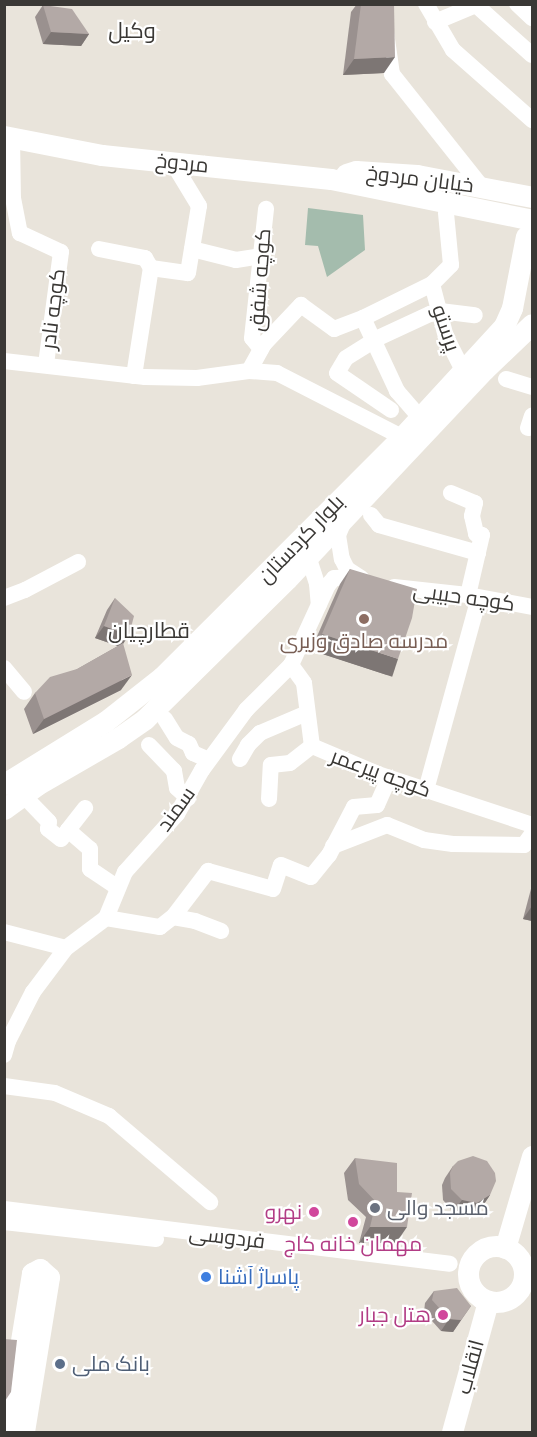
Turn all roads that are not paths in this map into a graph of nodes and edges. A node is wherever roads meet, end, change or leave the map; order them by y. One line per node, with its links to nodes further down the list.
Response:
1 (382, 4): 11 (street)
2 (426, 4): 5 (street)
3 (517, 4): 4 (street)
4 (532, 18)
5 (435, 22): 6 (street); 7 (street)
6 (532, 55)
7 (532, 120)
8 (8, 136): 9 (main road, مردوخ); 12 (street, کوچه نادر)
9 (173, 162): 10 (main road, مردوخ); 17 (street)
10 (332, 179): 11 (main road, خیابان مردوخ); 14 (main road, خیابان مردوخ); 15 (main road, مردوخ)
11 (482, 187): 15 (main road, خیابان مردوخ)
12 (9, 197): 29 (street, کوچه نادر)
13 (266, 209): 18 (street, کوچه شفق)
14 (446, 213): 15 (main road, خیابان مردوخ); 21 (street)
15 (530, 217): 20 (main road, بلوار کردستان)
16 (99, 249): 19 (street)
17 (192, 249): 18 (street); 19 (street)
18 (260, 256): 27 (street, کوچه شفق)
19 (151, 268): 32 (street)
20 (525, 276): 31 (main road, بلوار کردستان)
21 (432, 284): 22 (street, پرستو); 24 (street)
22 (440, 311): 23 (street); 26 (street); 31 (street, پرستو)
23 (475, 315)
24 (363, 318): 26 (street); 27 (street)
25 (532, 324): 41 (main road, بلوار کردستان)
26 (375, 340): 35 (street); 35 (street)
27 (261, 349): 30 (street)
28 (4, 361): 29 (street)
29 (46, 364): 32 (street)
30 (249, 370): 32 (street); 37 (street)
31 (463, 371): 36 (main road, بلوار کردستان)
32 (134, 376)
33 (506, 379): 34 (street)
34 (532, 387)
35 (398, 404): 36 (street); 37 (street)
36 (420, 417): 38 (main road, بلوار کردستان)
37 (378, 424): 38 (street)
38 (402, 437): 61 (main road, بلوار کردستان)
39 (452, 493): 42 (street)
40 (370, 515): 42 (street)
41 (346, 517): 43 (main road, بلوار کردستان); 45 (street)
42 (478, 553): 47 (street)
43 (308, 556): 46 (main road, بلوار کردستان); 49 (street)
44 (78, 562): 48 (street)
45 (358, 577): 47 (street, کوچه حبیبی); 49 (street, سمند)
46 (287, 579): 49 (street); 63 (main road, بلوار کردستان)
47 (474, 596): 50 (street, کوچه حبیبی); 62 (street)
48 (4, 598)
49 (319, 606): 51 (street, سمند)
50 (532, 607)
51 (291, 665): 54 (street, کوچه پیرعمر); 59 (street, سمند)
52 (4, 668): 53 (street)
53 (24, 692)
54 (307, 713): 57 (street, کوچه پیرعمر); 58 (street)
55 (165, 719): 59 (street)
56 (149, 745): 64 (street)
57 (312, 746): 60 (street, کوچه پیرعمر); 65 (street)
58 (240, 759)
59 (209, 760): 64 (street, سمند)
60 (389, 778): 62 (street, کوچه پیرعمر); 71 (street)
61 (4, 784)
62 (426, 790): 68 (street, کوچه پیرعمر)
63 (23, 795): 67 (main road, بلوار کردستان); 70 (street)
64 (188, 798): 72 (street, سمند)
65 (269, 799)
66 (85, 808): 70 (street)
67 (4, 809)
68 (532, 825)
69 (532, 834): 71 (street)
70 (64, 835): 72 (street)
71 (333, 846): 73 (street)
72 (117, 887): 74 (street, سمند)
73 (173, 917): 74 (street); 75 (street)
74 (106, 918): 77 (street)
75 (221, 931)
76 (4, 933): 77 (street)
77 (66, 948): 78 (street)
78 (6, 1044)
79 (4, 1086): 81 (street)
80 (532, 1156): 84 (main road)
81 (210, 1202)
82 (4, 1209): 83 (street, فردوسی)
83 (4, 1222)
84 (505, 1248): 86 (main road); 87 (main road)
85 (40, 1275): 88 (main road)
86 (528, 1284): 87 (main road)
87 (492, 1302): 89 (main road, انقلاب); 90 (main road, انقلاب)
88 (17, 1424)
89 (452, 1432)
90 (462, 1432)

